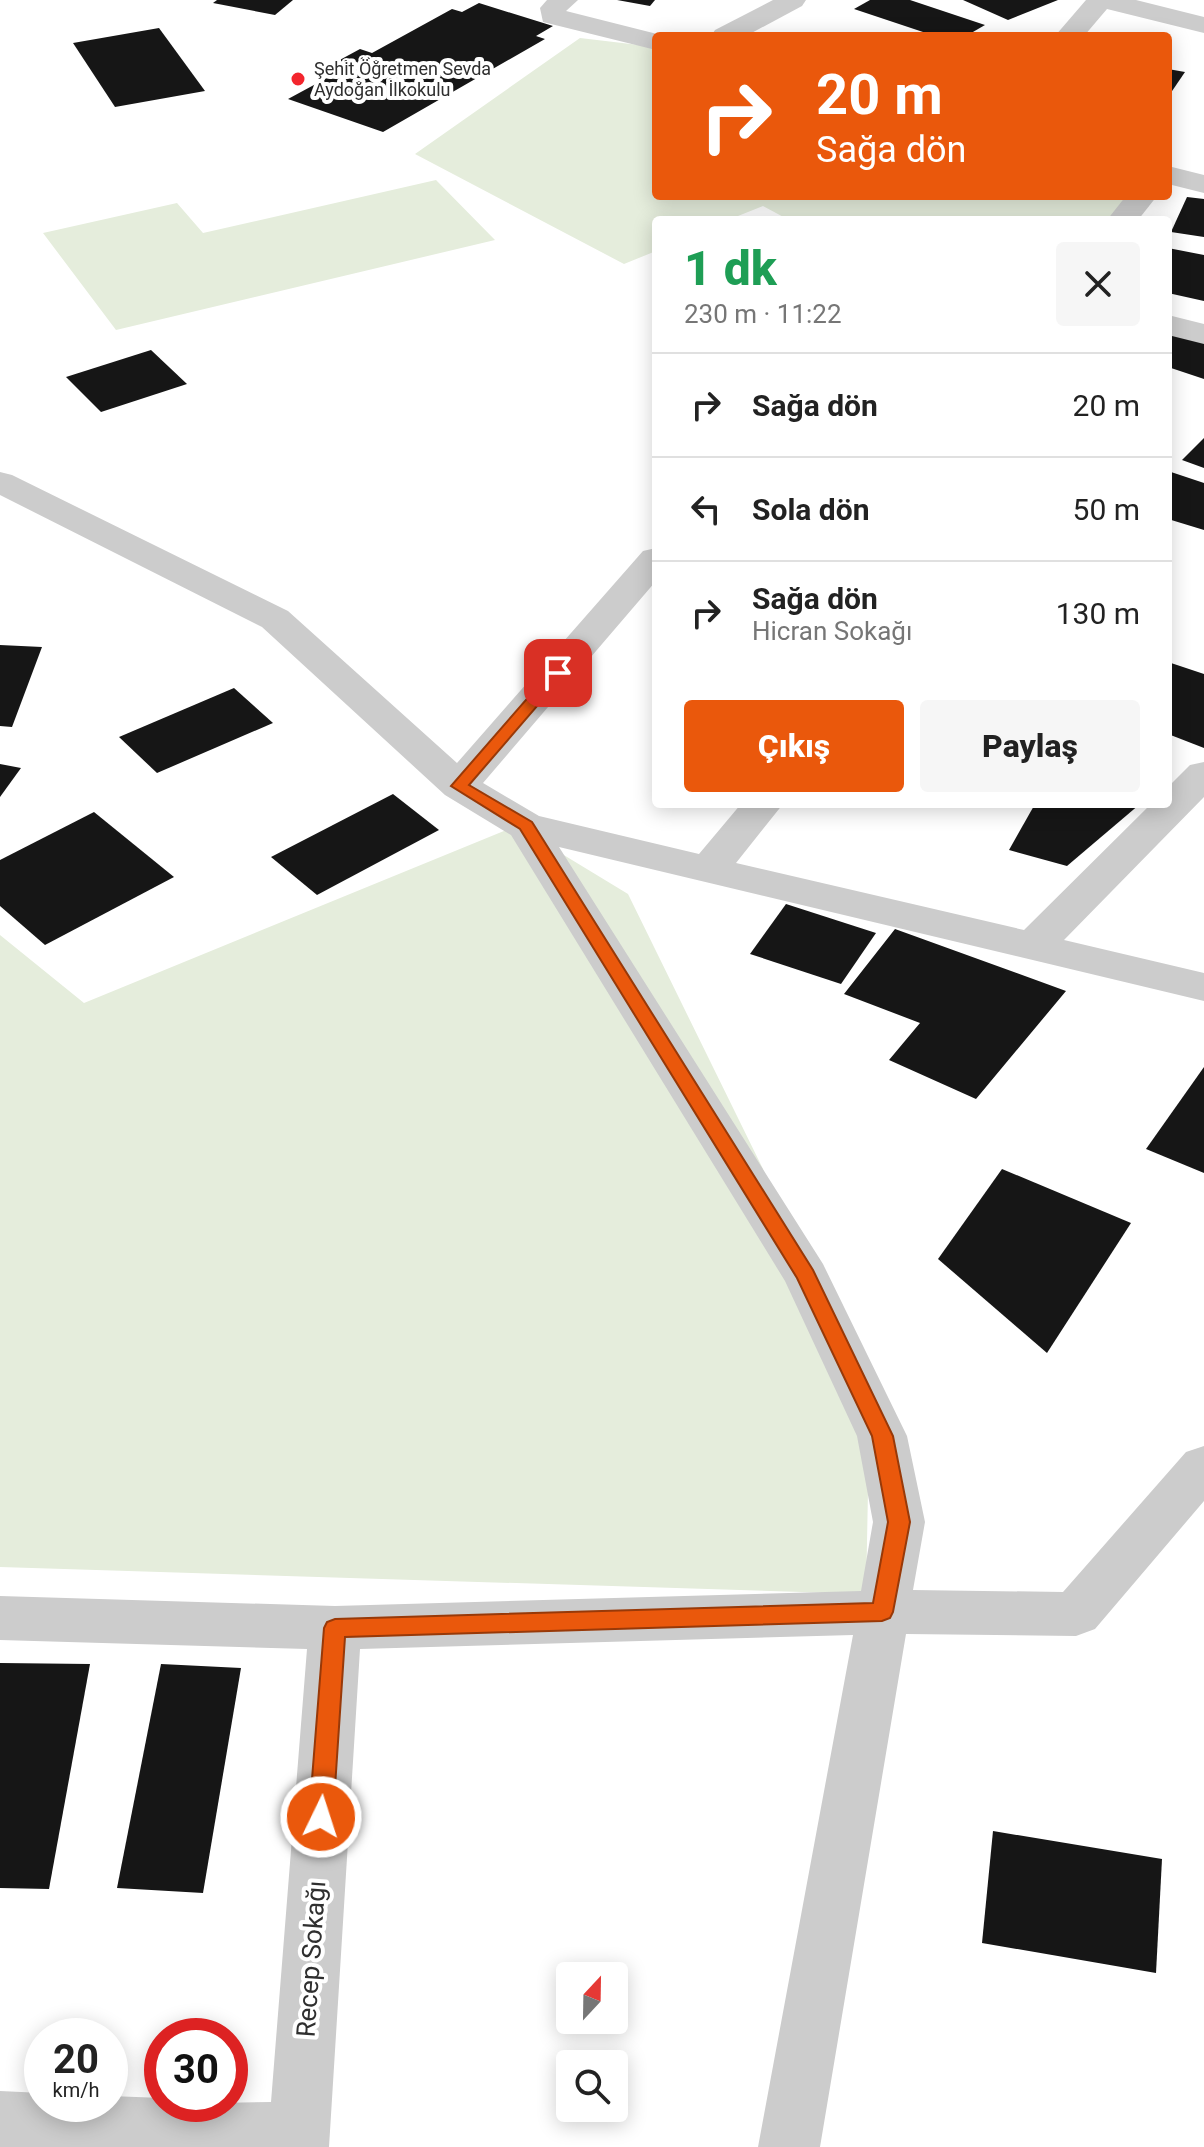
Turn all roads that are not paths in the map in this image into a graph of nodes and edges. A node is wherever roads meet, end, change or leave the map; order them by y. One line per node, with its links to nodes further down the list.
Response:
1 (565, 0): 7 (street)
2 (793, 0): 5 (street)
3 (1102, 0): 4 (street); 6 (street)
4 (1204, 25)
5 (733, 32)
6 (1073, 32)
7 (652, 41)
8 (1172, 176): 9 (street)
9 (1204, 184)
10 (1139, 200): 11 (street)
11 (1125, 216)
12 (1172, 326): 13 (street)
13 (1204, 334)
14 (0, 482): 17 (street)
15 (652, 564): 17 (street)
16 (1204, 774): 18 (street)
17 (459, 786): 21 (street)
18 (1172, 806)
19 (760, 808): 22 (street)
20 (1170, 808): 23 (street)
21 (526, 826): 22 (street); 26 (street)
22 (710, 867): 23 (street)
23 (1033, 946): 24 (street)
24 (1204, 987)
25 (1204, 1466): 26 (street)
26 (882, 1612): 28 (street); 31 (street)
27 (0, 1618): 28 (street)
28 (335, 1628): 30 (street, Recep Sokağı)
29 (0, 2120): 30 (street)
30 (298, 2140)
31 (789, 2147)

